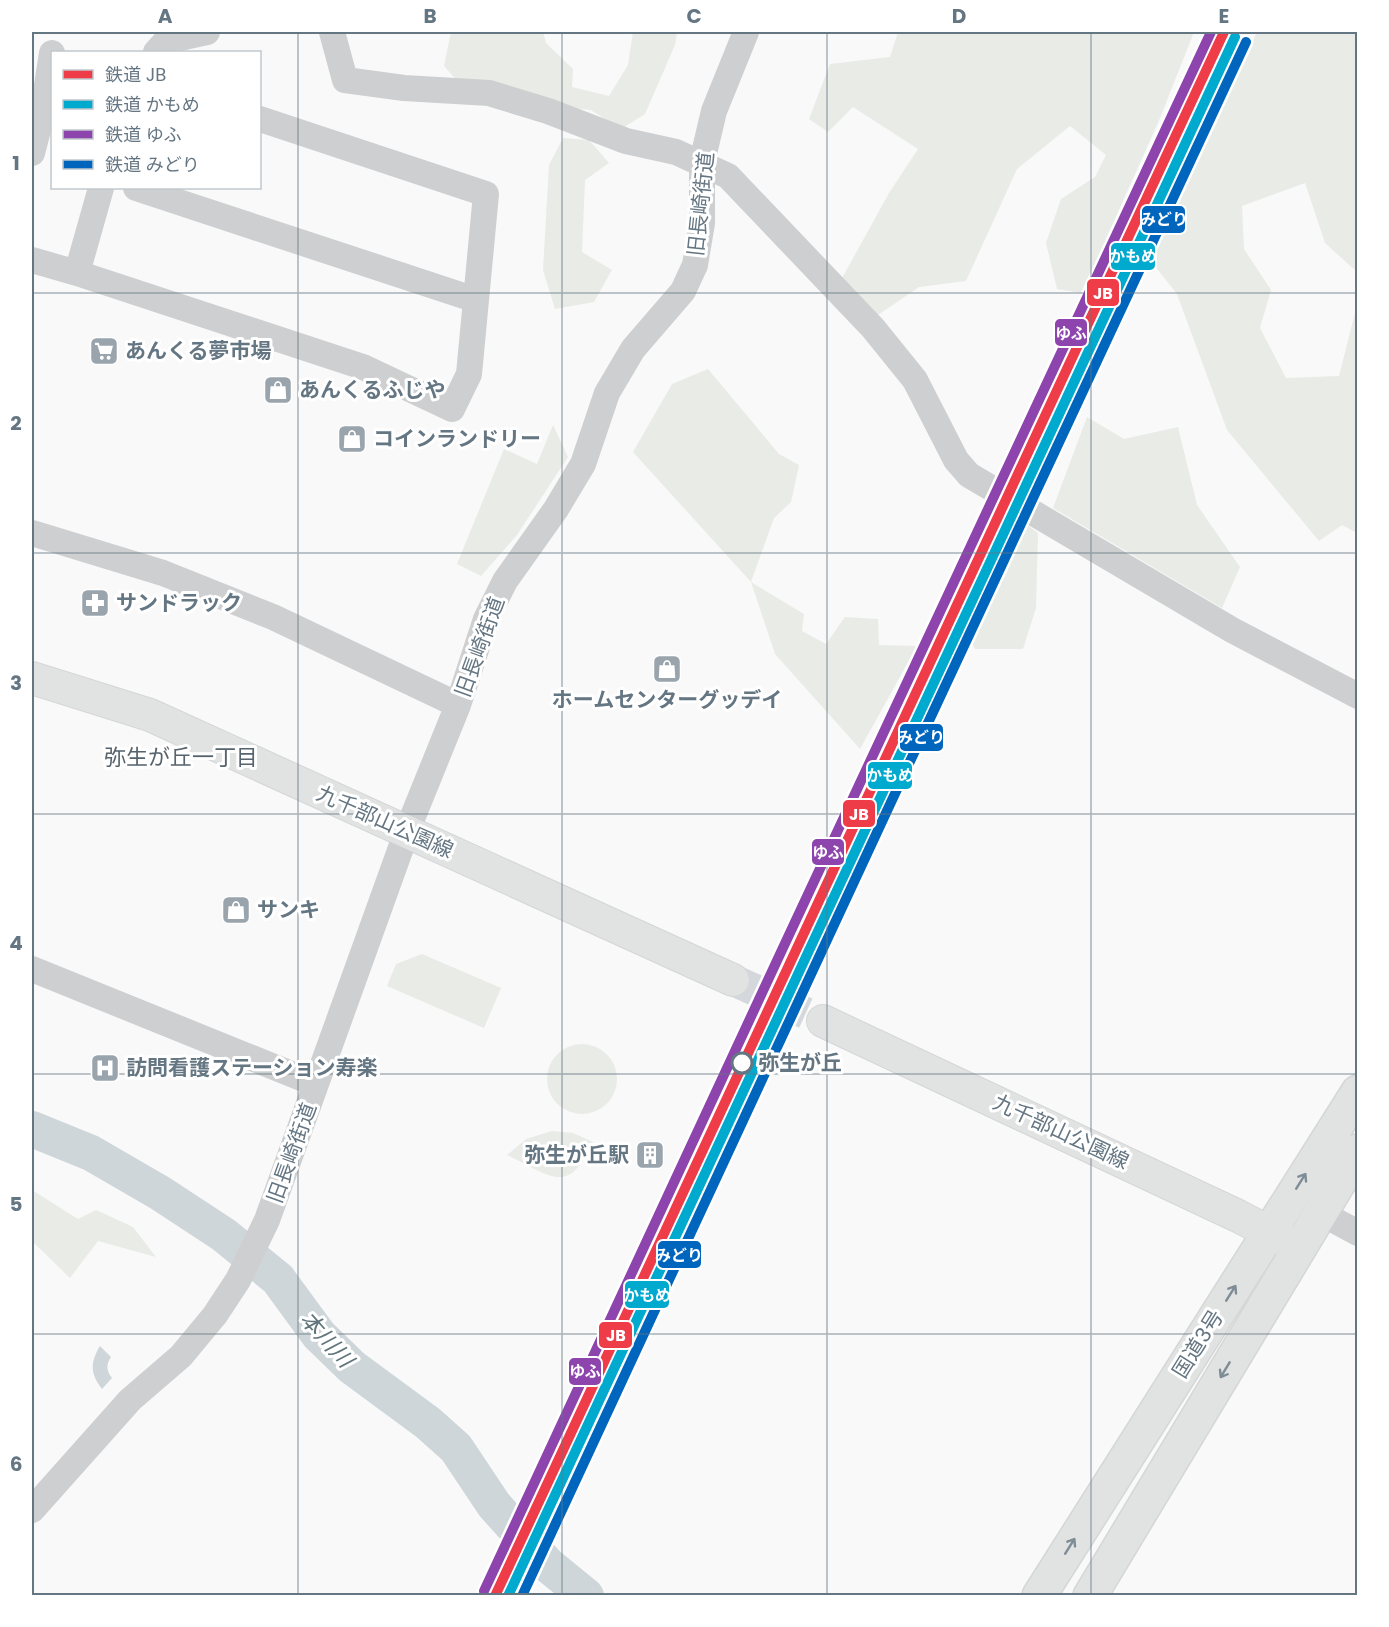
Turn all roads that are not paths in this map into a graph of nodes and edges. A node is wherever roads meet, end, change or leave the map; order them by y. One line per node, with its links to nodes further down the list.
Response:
1 (55, 32): 5 (street)
2 (207, 32): 6 (street)
3 (332, 32): 10 (street)
4 (746, 32): 10 (street, 旧長崎街道)
5 (52, 51)
6 (157, 51)
7 (51, 59): 9 (street)
8 (261, 119): 15 (street)
9 (32, 153)
10 (702, 162): 18 (street); 19 (street, 旧長崎街道)
11 (101, 189): 14 (street)
12 (139, 189): 15 (street)
13 (32, 260): 14 (street)
14 (77, 273): 15 (street)
15 (476, 300)
16 (32, 533): 19 (street)
17 (32, 678): 20 (main road, 九千部山公園線)
18 (1358, 696)
19 (458, 705): 20 (street, 旧長崎街道)
20 (407, 831): 22 (main road, 九千部山公園線); 24 (street, 旧長崎街道)
21 (32, 969): 24 (street)
22 (734, 980)
23 (823, 1021): 28 (main road, 九千部山公園線)
24 (316, 1084): 31 (street, 旧長崎街道)
25 (1358, 1092): 28 (highway, 国道3号, one-way to 25)
26 (1358, 1151): 27 (highway, 国道3号)
27 (1319, 1212): 29 (street); 30 (highway, 国道3号)
28 (1270, 1231): 30 (main road, 九千部山公園線); 32 (highway, 国道3号, one-way to 28)
29 (1358, 1233)
30 (1298, 1247): 33 (highway, 国道3号, one-way to 33)
31 (32, 1510)
32 (1039, 1596)
33 (1090, 1596)

